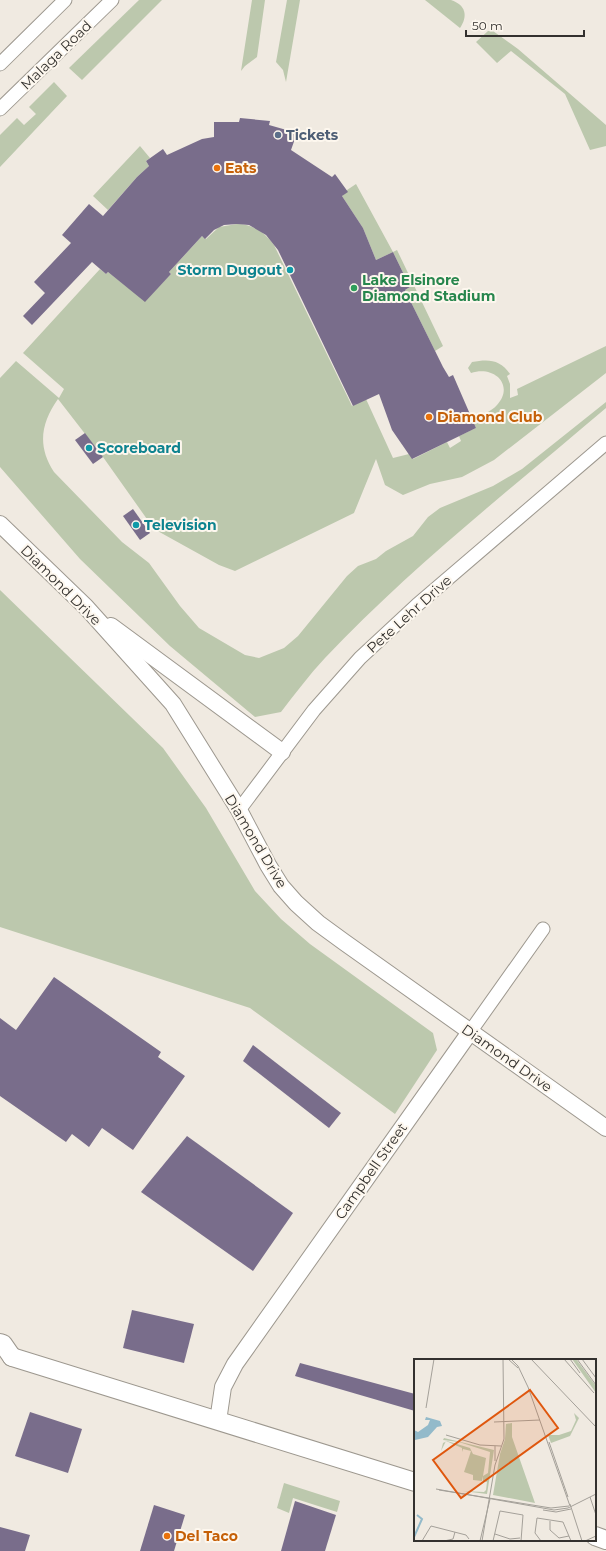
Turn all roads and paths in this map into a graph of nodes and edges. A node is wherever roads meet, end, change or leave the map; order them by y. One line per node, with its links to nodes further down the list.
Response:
1 (66, 0): 3 (street)
2 (112, 0): 4 (street, Malaga Road)
3 (0, 64)
4 (0, 109)
5 (606, 443): 8 (street, Pete Lehr Drive)
6 (0, 524): 7 (street, Diamond Drive)
7 (86, 607): 8 (street); 9 (street, Diamond Drive)
8 (282, 752): 9 (street, Pete Lehr Drive)
9 (239, 810): 11 (street, Diamond Drive)
10 (543, 929): 11 (street, Campbell Street)
11 (470, 1032): 12 (street, Diamond Drive); 15 (street, Campbell Street)
12 (606, 1128)
13 (0, 1343): 14 (main road)
14 (6, 1362): 15 (main road)
15 (218, 1421): 16 (main road)
16 (414, 1482)
17 (596, 1536): 18 (main road)
18 (606, 1540)

